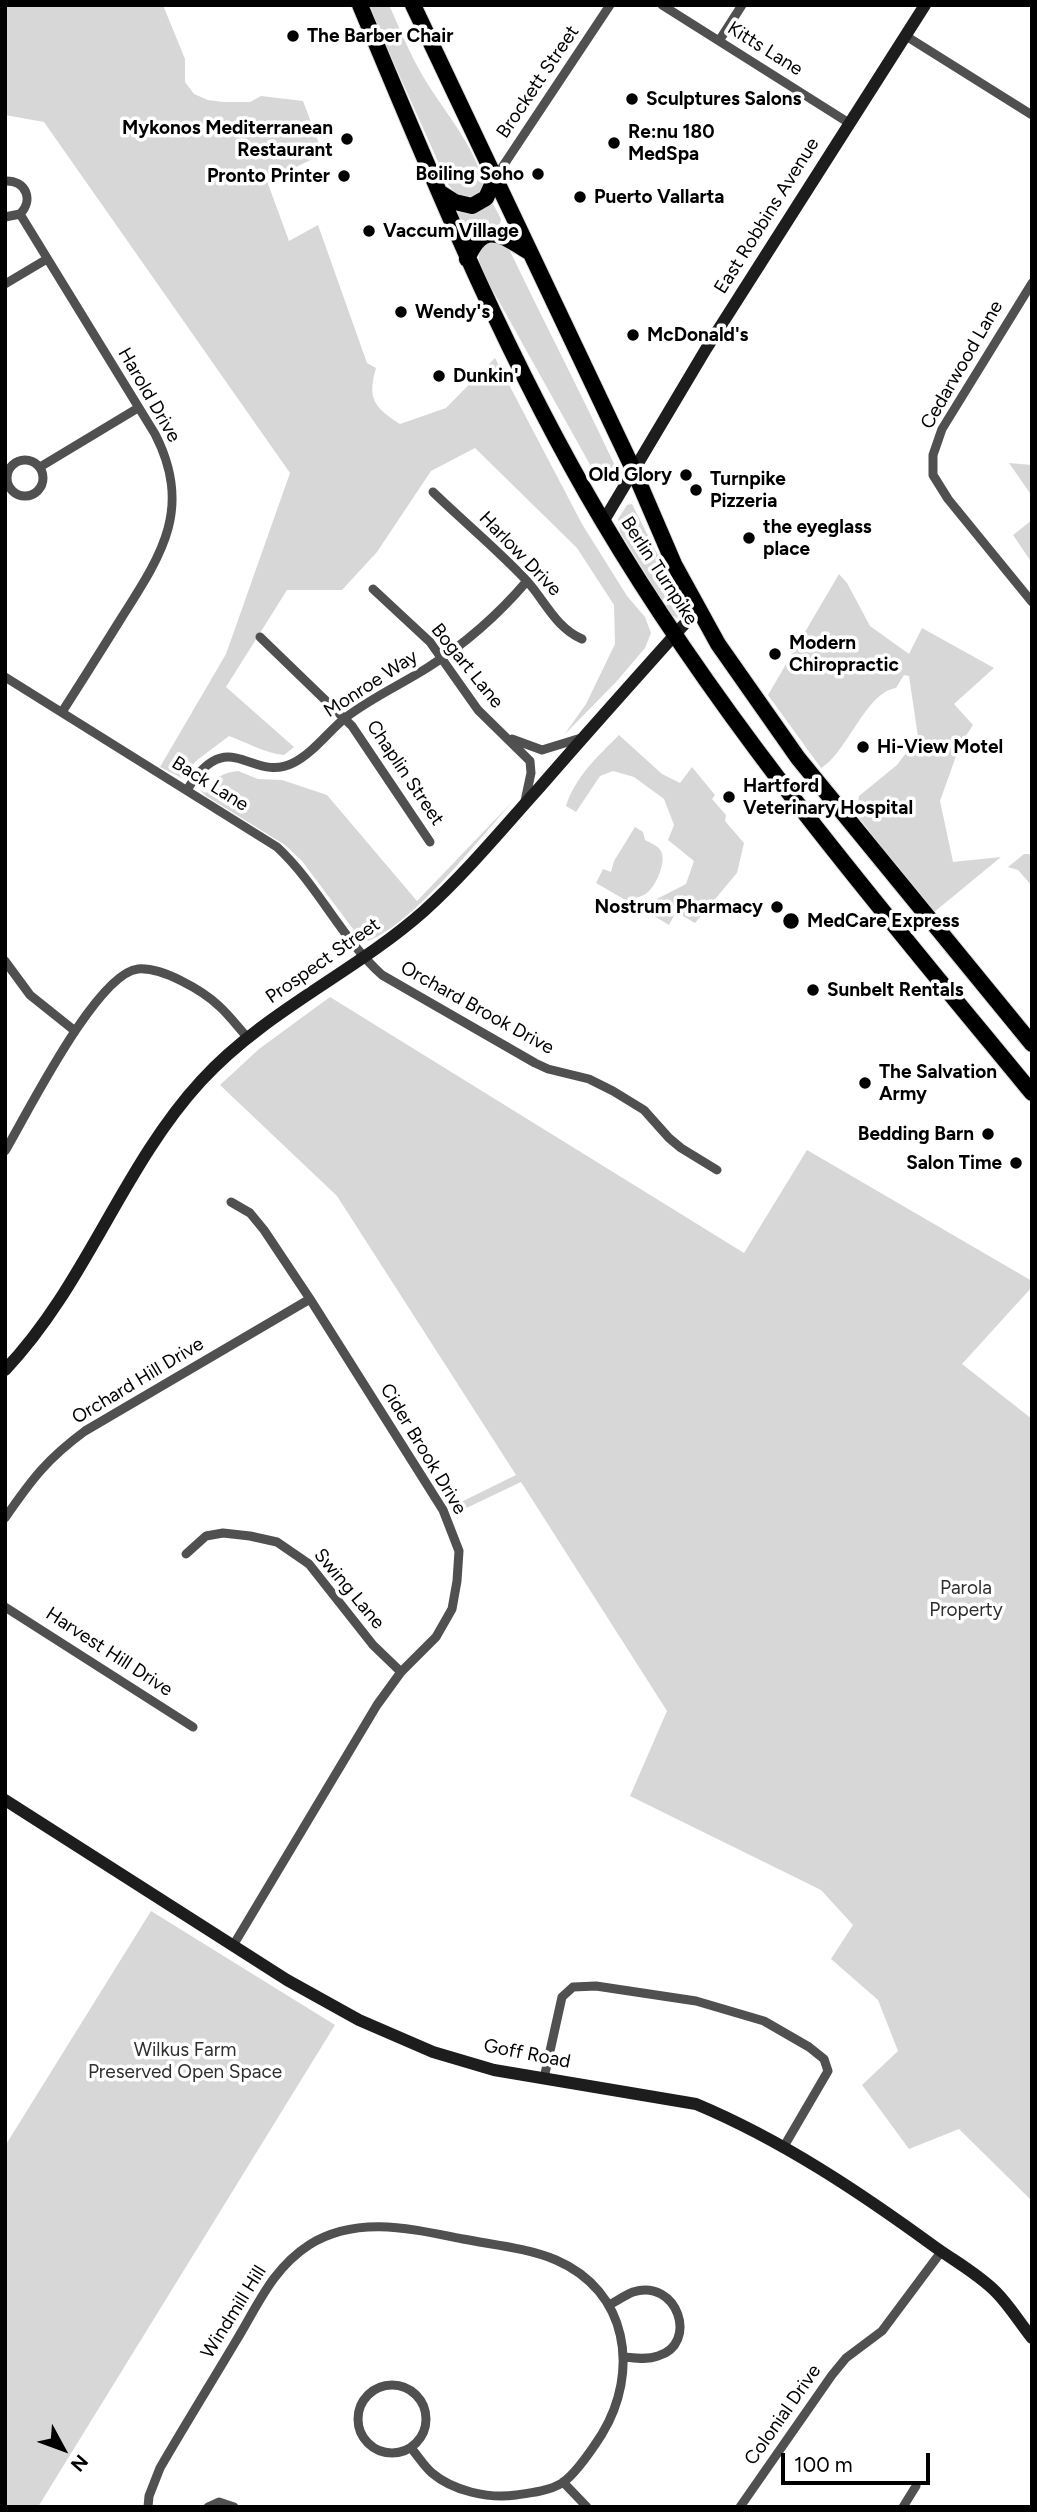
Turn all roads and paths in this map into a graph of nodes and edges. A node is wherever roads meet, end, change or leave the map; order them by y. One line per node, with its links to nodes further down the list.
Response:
1 (360, 5): 15 (highway, Berlin Turnpike)
2 (400, 5): 8 (highway)
3 (413, 5): 8 (highway, Berlin Turnpike)
4 (610, 5): 13 (street, Brockett Street)
5 (662, 5): 10 (street, Kitts Lane)
6 (742, 5): 10 (street)
7 (925, 5): 9 (main road, East Robbins Avenue)
8 (424, 28): 13 (highway, Berlin Turnpike)
9 (906, 36): 11 (street); 12 (main road, East Robbins Avenue)
10 (719, 41): 12 (street, Kitts Lane)
11 (1032, 115)
12 (849, 123): 25 (main road, East Robbins Avenue)
13 (495, 178): 15 (highway); 18 (highway, Berlin Turnpike)
14 (5, 181): 16 (street, Harold Drive)
15 (439, 192): 20 (highway, Berlin Turnpike)
16 (20, 214): 17 (street); 19 (street, Harold Drive)
17 (5, 217)
18 (529, 252): 20 (highway); 25 (highway, Berlin Turnpike)
19 (47, 259): 22 (street); 23 (street, Harold Drive)
20 (467, 259): 27 (highway, Berlin Turnpike)
21 (1032, 283): 30 (street, Cedarwood Lane)
22 (5, 284)
23 (138, 408): 24 (street); 37 (street, Harold Drive)
24 (40, 467): 24 (street)
25 (634, 471): 27 (main road, East Robbins Avenue); 31 (highway, Berlin Turnpike)
26 (433, 492): 28 (street, Harlow Drive)
27 (603, 522): 32 (highway, Berlin Turnpike)
28 (527, 581): 34 (street, Harlow Drive); 35 (street, Monroe Way)
29 (373, 589): 35 (street, Bogart Lane)
30 (1032, 602)
31 (698, 609): 32 (main road, Prospect Street); 44 (highway, Berlin Turnpike)
32 (675, 635): 40 (main road, Prospect Street); 45 (highway, Berlin Turnpike)
33 (260, 637): 38 (street, Chaplin Street)
34 (582, 639)
35 (442, 658): 38 (street, Monroe Way); 39 (street, Bogart Lane)
36 (5, 677): 37 (street, Back Lane)
37 (62, 712): 41 (street, Back Lane)
38 (345, 718): 41 (street, Monroe Way); 43 (street, Chaplin Street)
39 (504, 735): 40 (street, Bogart Lane); 42 (street, Bogart Lane)
40 (584, 737): 42 (main road, Prospect Street)
41 (187, 790): 46 (street, Back Lane)
42 (524, 804): 46 (main road, Prospect Street)
43 (430, 842)
44 (931, 921): 45 (highway); 50 (highway, Berlin Turnpike)
45 (908, 942): 51 (highway, Berlin Turnpike)
46 (364, 957): 49 (main road, Prospect Street); 53 (street, Orchard Brook Drive)
47 (5, 961): 48 (street)
48 (75, 1031): 49 (street); 52 (street)
49 (247, 1038): 56 (main road, Prospect Street)
50 (1032, 1044)
51 (1032, 1094)
52 (5, 1151)
53 (716, 1170)
54 (231, 1202): 55 (street, Cider Brook Drive)
55 (310, 1299): 57 (street, Orchard Hill Drive); 60 (street, Cider Brook Drive)
56 (5, 1370)
57 (5, 1518)
58 (186, 1554): 60 (street, Swing Lane)
59 (5, 1607): 61 (street, Harvest Hill Drive)
60 (401, 1672): 63 (street, Cider Brook Drive)
61 (193, 1727)
62 (5, 1800): 63 (main road, Goff Road)
63 (234, 1944): 64 (main road, Goff Road)
64 (544, 2078): 65 (main road, Goff Road); 65 (street)
65 (783, 2148): 66 (main road, Goff Road)
66 (941, 2252): 68 (main road, Goff Road); 77 (street, Colonial Drive)
67 (609, 2305): 69 (street, Windmill Hill); 69 (street); 73 (street, Windmill Hill)
68 (1032, 2339)
69 (625, 2357): 71 (street, Windmill Hill)
70 (411, 2448): 70 (street); 71 (street)
71 (563, 2482): 76 (street)
72 (916, 2486): 78 (street)
73 (148, 2507)
74 (208, 2507): 75 (street)
75 (234, 2507)
76 (587, 2507)
77 (740, 2507)
78 (903, 2507)

